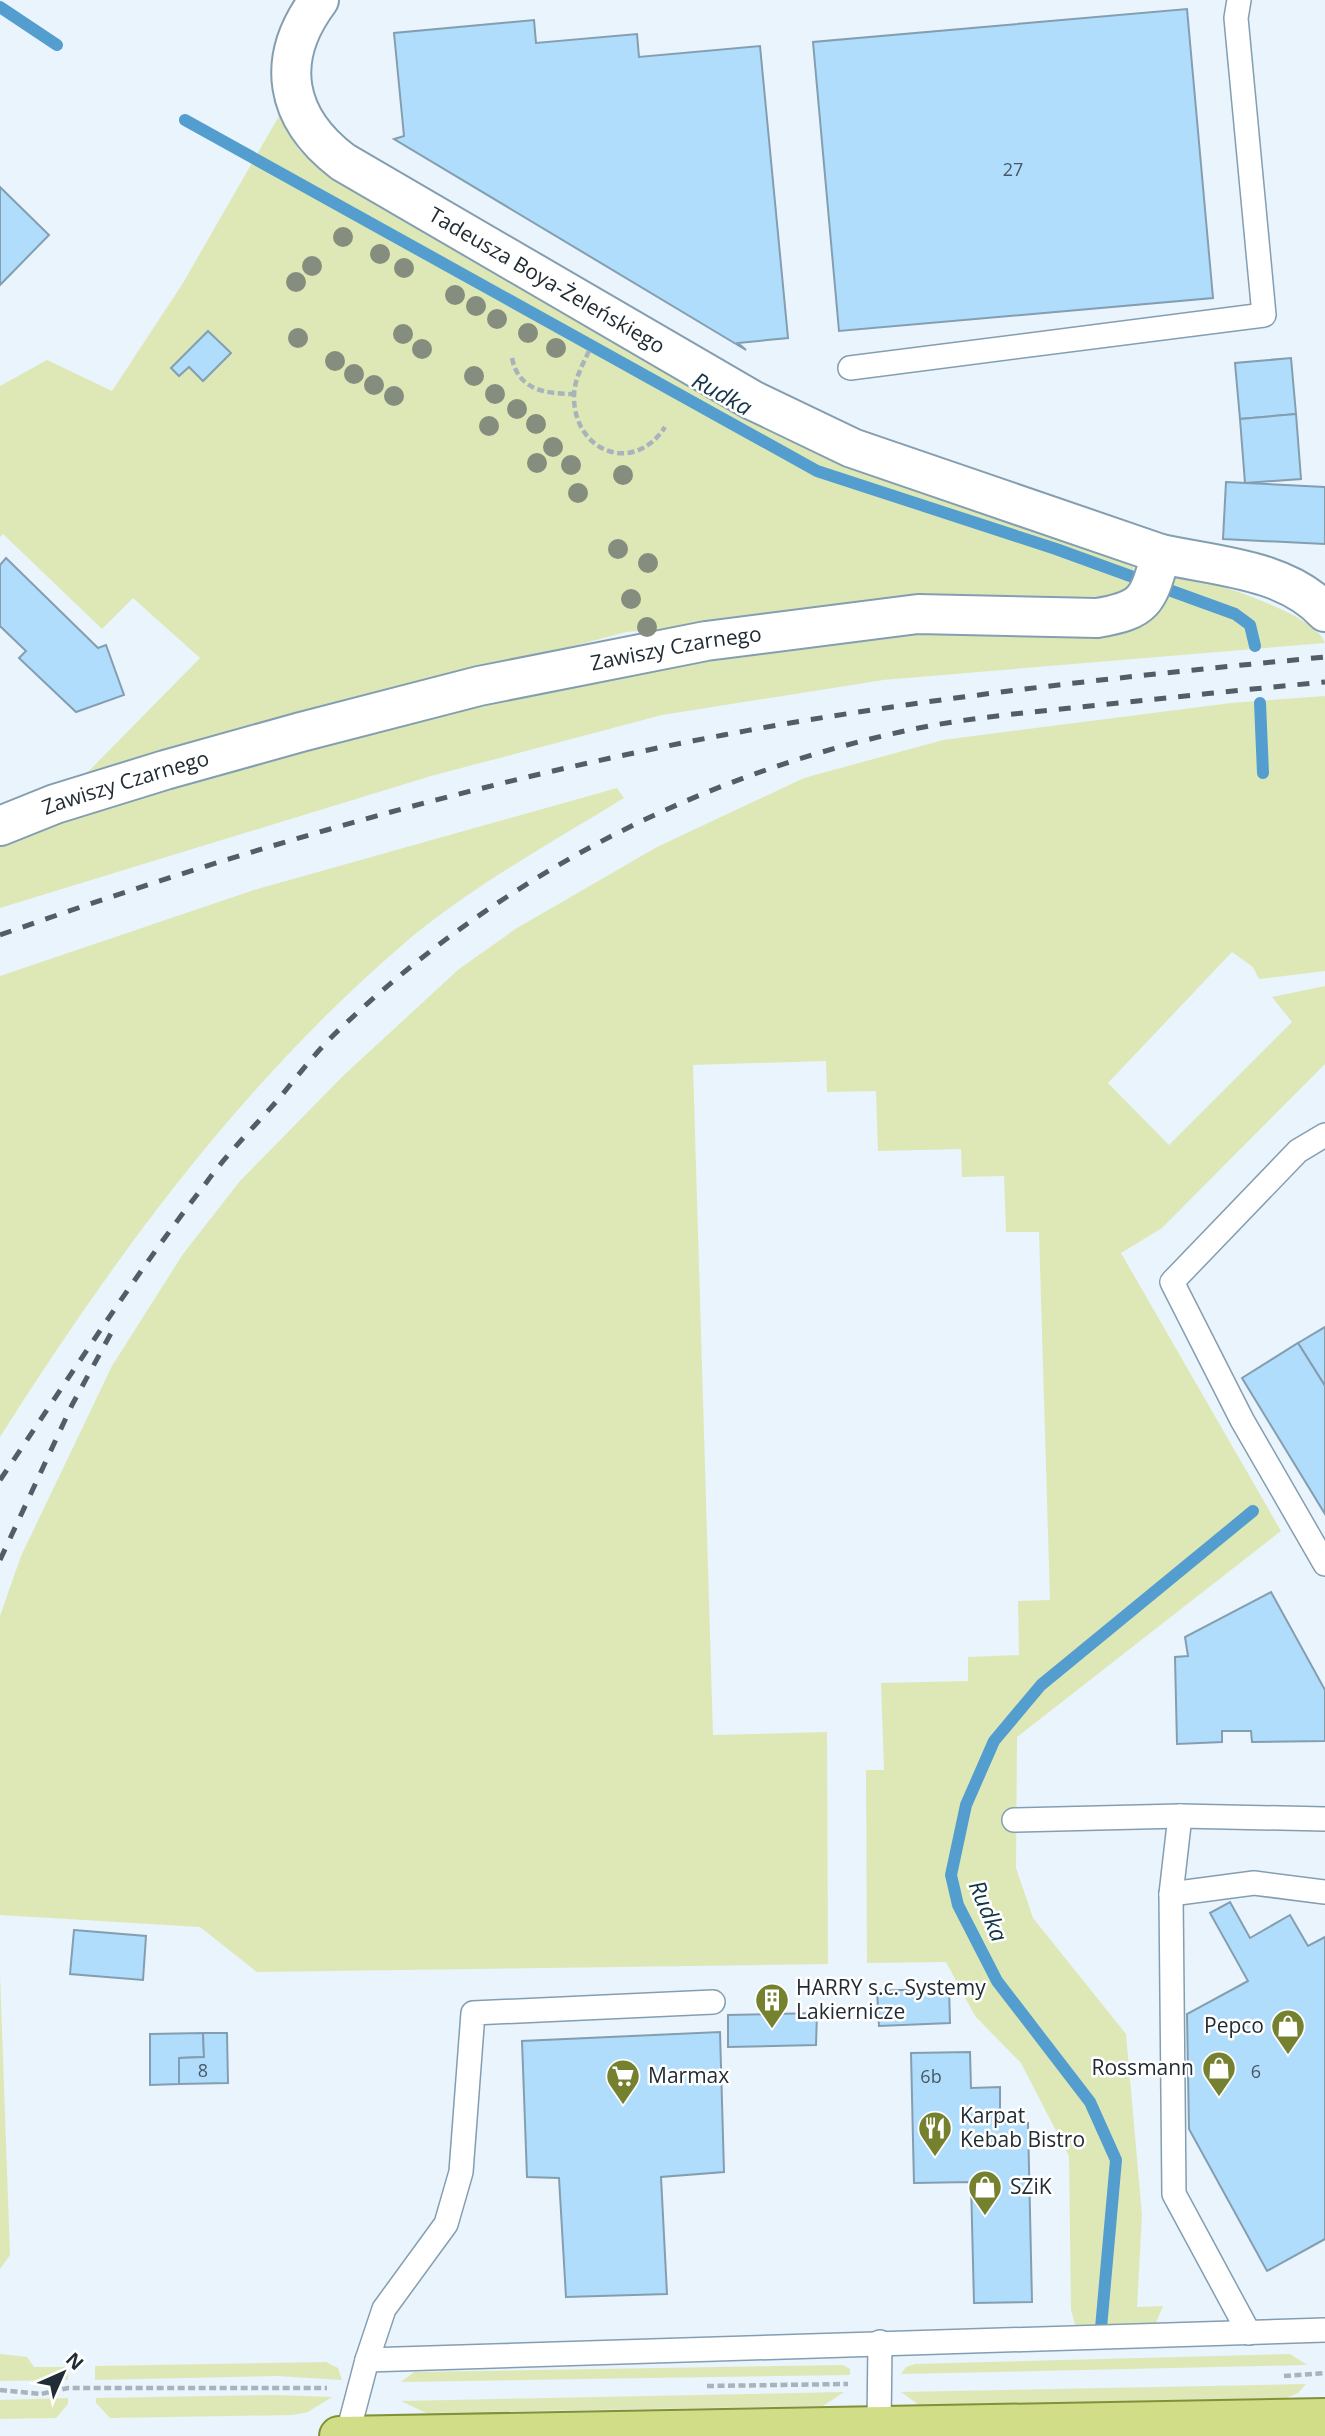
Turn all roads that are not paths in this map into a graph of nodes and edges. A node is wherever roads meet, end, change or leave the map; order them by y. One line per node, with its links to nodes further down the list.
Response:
1 (319, 0): 4 (street, Tadeusza Boya-Żeleńskiego)
2 (1239, 0): 3 (lane)
3 (850, 368)
4 (1156, 572): 5 (street); 6 (street, Zawiszy Czarnego)
5 (1325, 612)
6 (0, 826)
7 (1325, 1135): 8 (lane)
8 (1325, 1564)
9 (1180, 1816): 10 (lane); 11 (lane); 13 (lane)
10 (1325, 1819)
11 (1014, 1820)
12 (1325, 1892): 13 (lane)
13 (1171, 1894): 16 (lane)
14 (713, 2002): 18 (lane)
15 (1325, 2330): 16 (lane)
16 (1249, 2333): 17 (lane)
17 (880, 2342): 18 (lane); 20 (lane)
18 (367, 2360): 22 (lane)
19 (1325, 2418): 20 (main road)
20 (879, 2427): 22 (main road)
21 (339, 2436): 22 (main road)
22 (347, 2436)

